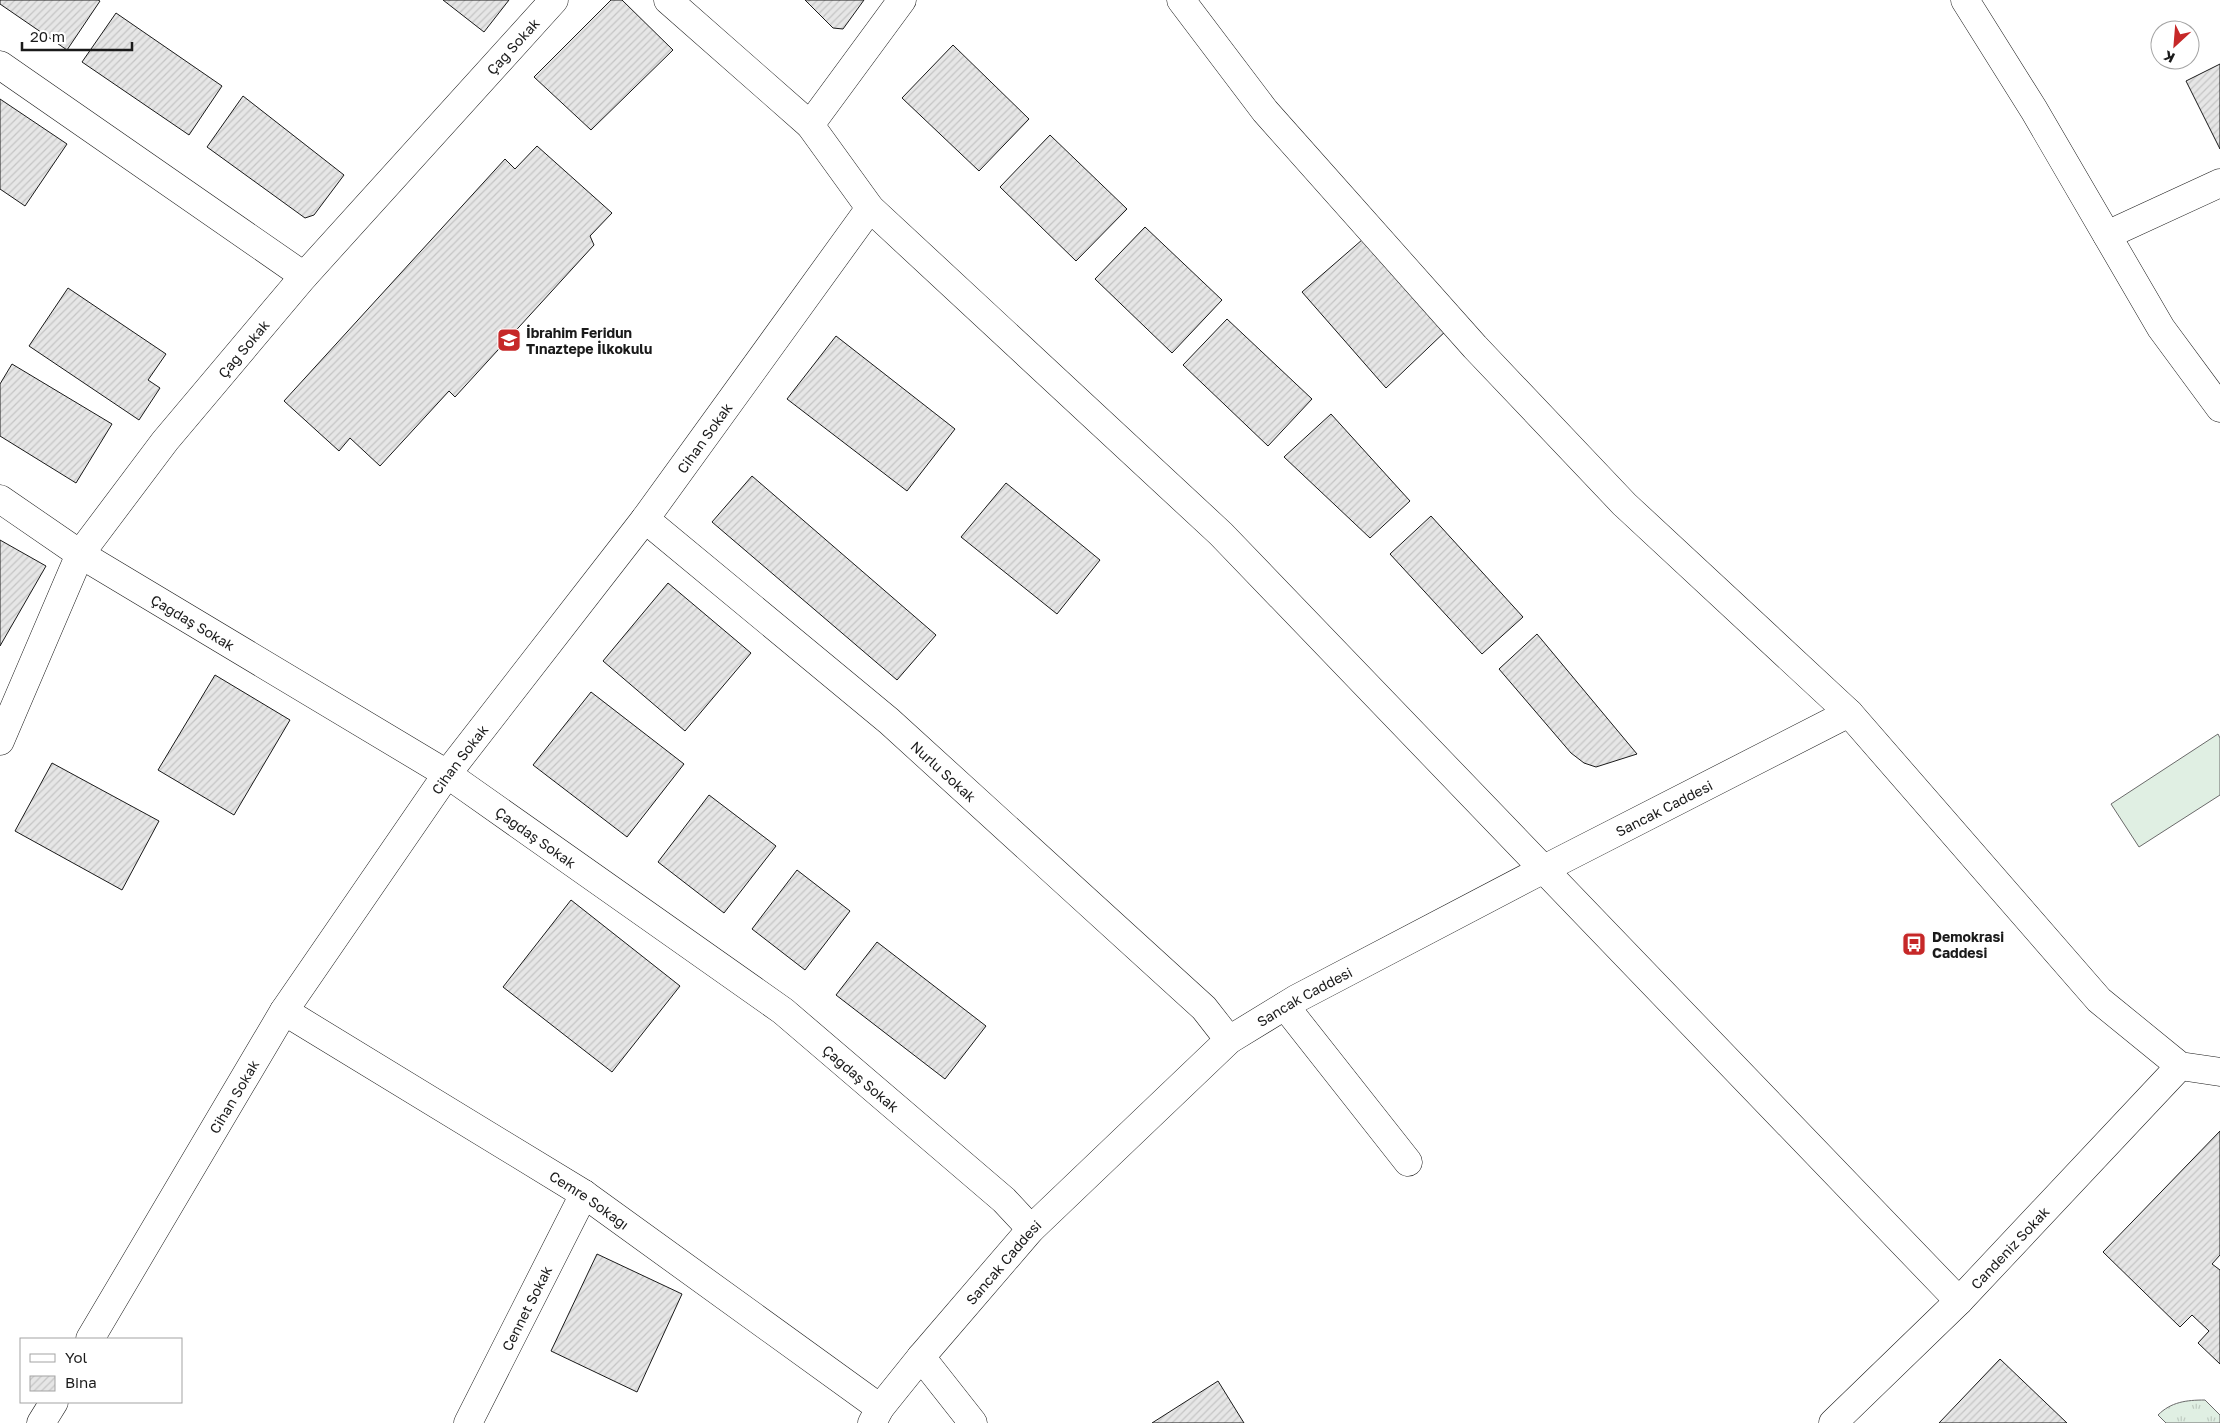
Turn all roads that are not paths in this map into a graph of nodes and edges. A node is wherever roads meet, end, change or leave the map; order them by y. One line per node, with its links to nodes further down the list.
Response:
1 (554, 0): 11 (street, Çağ Sokak)
2 (668, 0): 7 (street)
3 (902, 0): 7 (street)
4 (1181, 0): 16 (street)
5 (1965, 0): 10 (street)
6 (0, 65): 11 (street)
7 (810, 125): 9 (street)
8 (2220, 183): 10 (street)
9 (870, 208): 14 (street, Cihan Sokak); 19 (street)
10 (2107, 235): 12 (street)
11 (304, 276): 15 (street, Çağ Sokak)
12 (2220, 408)
13 (0, 499): 15 (street, Çağdaş Sokak)
14 (645, 519): 18 (street, Cihan Sokak); 22 (street, Nurlu Sokak)
15 (80, 554): 17 (street, Çağ Sokak); 18 (street, Çağdaş Sokak)
16 (1849, 713): 19 (street, Sancak Caddesi); 23 (street)
17 (0, 741)
18 (448, 774): 21 (street, Cihan Sokak); 27 (street, Çağdaş Sokak)
19 (1544, 869): 20 (street, Sancak Caddesi); 28 (street)
20 (1285, 1006): 22 (street, Sancak Caddesi); 25 (street)
21 (284, 1011): 26 (street, Cemre Sokağı); 29 (street, Cihan Sokak)
22 (1228, 1040): 27 (street, Sancak Caddesi)
23 (2180, 1066): 24 (street); 28 (street, Candeniz Sokak)
24 (2220, 1072)
25 (1408, 1162)
26 (584, 1194): 32 (street, Cemre Sokağı); 34 (street, Cennet Sokak)
27 (1031, 1229): 30 (street, Sancak Caddesi)
28 (1959, 1301): 36 (street, Candeniz Sokak)
29 (91, 1338)
30 (922, 1357): 32 (street, Sancak Caddesi); 35 (street)
31 (53, 1403): 33 (street)
32 (876, 1416)
33 (41, 1423)
34 (468, 1423)
35 (973, 1423)
36 (1833, 1423)

